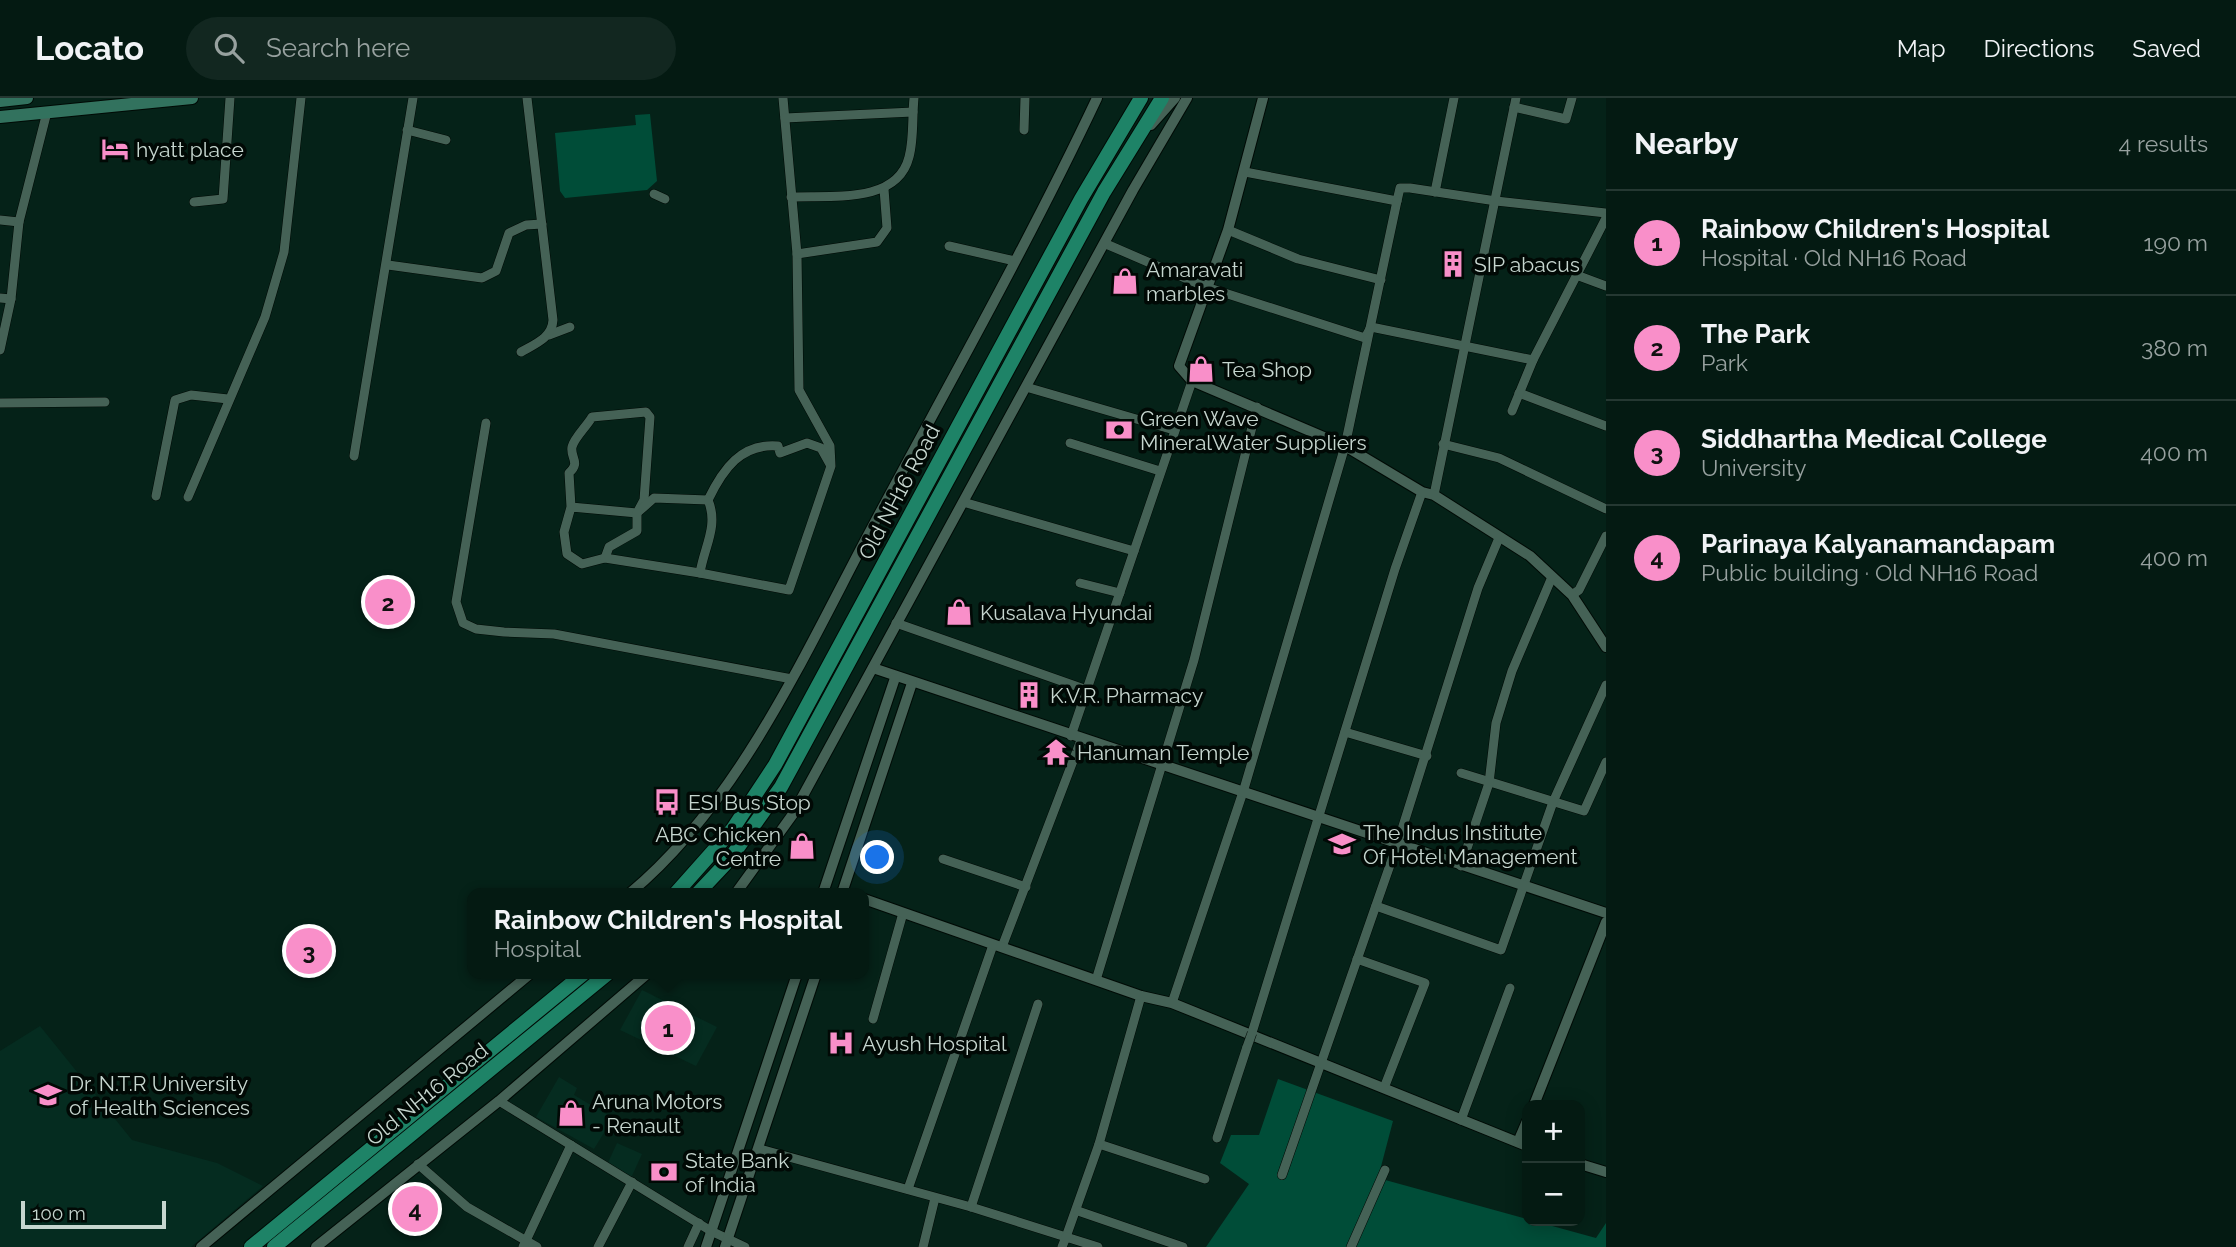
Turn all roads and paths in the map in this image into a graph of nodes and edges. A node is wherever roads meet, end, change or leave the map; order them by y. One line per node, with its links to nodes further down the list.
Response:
1 (27, 98): 18 (main road)
2 (192, 98): 20 (main road)
3 (230, 98): 36 (street)
4 (301, 98): 64 (street)
5 (413, 98): 24 (street)
6 (527, 98): 41 (street)
7 (783, 98): 23 (street)
8 (914, 98): 21 (street)
9 (1024, 98): 25 (street)
10 (1097, 98): 46 (street)
11 (1140, 98): 120 (main road, Old NH16 Road)
12 (1162, 98): 27 (main road, Old NH16 Road)
13 (1175, 98): 27 (street)
14 (1187, 98): 43 (street)
15 (1263, 98): 28 (street)
16 (1454, 98): 30 (street)
17 (1572, 98): 19 (street)
18 (0, 101)
19 (1515, 102): 35 (street)
20 (47, 112): 22 (main road); 40 (street)
21 (913, 112): 23 (street); 29 (street)
22 (0, 117)
23 (785, 118): 32 (street)
24 (407, 130): 26 (street); 47 (street)
25 (1024, 130)
26 (446, 140)
27 (1130, 147): 121 (main road, Old NH16 Road)
28 (1245, 172): 34 (street); 42 (street)
29 (884, 189): 32 (street); 45 (street)
30 (1435, 192): 34 (street); 35 (street)
31 (654, 194): 33 (street)
32 (791, 197): 45 (street)
33 (665, 199)
34 (1397, 201): 49 (street)
35 (1496, 201): 37 (street); 57 (street)
36 (194, 202)
37 (1606, 213)
38 (1606, 219): 48 (street)
39 (0, 220): 40 (street)
40 (19, 222): 53 (street)
41 (542, 224): 47 (street); 56 (street)
42 (1228, 230): 49 (street); 51 (street)
43 (1106, 244): 51 (street); 62 (street)
44 (949, 246): 46 (street)
45 (797, 254): 76 (street)
46 (1015, 261): 100 (street)
47 (388, 265): 75 (street)
48 (1579, 276): 50 (street); 60 (street)
49 (1381, 280): 55 (street)
50 (1606, 286)
51 (1206, 288): 55 (street); 61 (street)
52 (0, 298): 53 (street)
53 (11, 299): 58 (street)
54 (570, 327): 56 (street)
55 (1371, 327): 57 (street); 74 (street)
56 (547, 336): 59 (street)
57 (1464, 345): 60 (street); 73 (street)
58 (0, 351)
59 (521, 352)
60 (1533, 360): 63 (street)
61 (1192, 381): 67 (street); 71 (street)
62 (1026, 387): 71 (street); 83 (street)
63 (1520, 393): 68 (street); 70 (street)
64 (228, 399): 80 (street); 81 (street)
65 (105, 402): 66 (street)
66 (0, 403)
67 (1257, 407): 74 (street); 108 (street)
68 (1512, 411)
69 (486, 423): 100 (street)
70 (1606, 426)
71 (1174, 430): 77 (street)
72 (1070, 443): 77 (street)
73 (1443, 444): 79 (street); 85 (street)
74 (1345, 446): 78 (street); 111 (street)
75 (354, 456)
76 (831, 466): 82 (street); 91 (street)
77 (1160, 471): 89 (street)
78 (1422, 492): 79 (street); 104 (street)
79 (1434, 495): 88 (street)
80 (156, 496)
81 (188, 497)
82 (708, 500): 86 (street); 91 (street)
83 (963, 502): 89 (street); 96 (street)
84 (571, 507): 86 (street); 86 (street); 90 (street)
85 (1606, 509)
86 (636, 513): 90 (street)
87 (1606, 536): 95 (street)
88 (1499, 538): 92 (street); 106 (street)
89 (1134, 551): 94 (street)
90 (605, 558): 91 (street)
91 (700, 573)
92 (1552, 577): 95 (street); 110 (street)
93 (1080, 583): 94 (street)
94 (1120, 593): 103 (street)
95 (1572, 595): 97 (street)
96 (896, 623): 98 (street); 103 (street)
97 (1606, 647)
98 (873, 668): 99 (street); 122 (street)
99 (895, 678): 101 (street); 123 (street)
100 (792, 679): 119 (street)
101 (912, 683): 105 (street); 124 (street)
102 (1606, 685): 112 (street)
103 (1087, 690): 105 (street)
104 (1345, 732): 106 (street); 113 (street)
105 (1076, 738): 108 (street); 118 (street)
106 (1427, 756): 114 (street)
107 (1606, 762): 112 (street)
108 (1161, 765): 111 (street); 138 (street)
109 (1461, 772): 110 (street)
110 (1489, 782): 112 (street); 116 (street)
111 (1244, 789): 113 (street); 141 (street)
112 (1553, 802): 117 (street)
113 (1320, 819): 114 (street); 144 (street)
114 (1397, 845): 116 (street); 126 (street)
115 (943, 859): 118 (street)
116 (1461, 866): 117 (street)
117 (1525, 884): 126 (street); 128 (street)
118 (1026, 887): 130 (street)
119 (636, 888)
120 (680, 888)
121 (703, 888)
122 (740, 888)
123 (825, 888)
124 (846, 888)
125 (869, 901): 127 (street)
126 (1376, 906): 131 (street)
127 (903, 913): 130 (street); 143 (street)
128 (1606, 913)
129 (1606, 922): 147 (street)
130 (997, 946): 138 (street); 162 (street)
131 (1357, 958): 145 (street); 146 (street)
132 (524, 979): 171 (street)
133 (577, 979): 172 (main road, Old NH16 Road)
134 (601, 979): 173 (main road, Old NH16 Road)
135 (641, 979): 148 (street)
136 (795, 979): 167 (street)
137 (814, 979): 154 (street)
138 (1096, 980): 140 (street)
139 (1510, 988): 149 (street)
140 (1140, 999): 141 (street); 151 (street)
141 (1172, 1003): 144 (street)
142 (1038, 1004): 164 (street)
143 (873, 1019)
144 (1251, 1035): 145 (street); 150 (street, bridge)
145 (1320, 1064): 146 (street); 159 (street)
146 (1384, 1088): 149 (street)
147 (1536, 1100)
148 (499, 1101): 153 (street); 155 (street)
149 (1461, 1120): 152 (street)
150 (1217, 1138)
151 (1100, 1144): 160 (street); 165 (street)
152 (1522, 1144)
153 (571, 1145): 161 (street); 169 (street)
154 (760, 1149): 162 (street); 170 (street)
155 (418, 1164): 169 (street); 174 (street)
156 (1585, 1166): 158 (street)
157 (1385, 1170): 184 (street)
158 (1606, 1172)
159 (1282, 1175)
160 (1205, 1179)
161 (632, 1182): 166 (street); 176 (street)
162 (908, 1189): 163 (street)
163 (935, 1198): 164 (street); 180 (street)
164 (971, 1207): 168 (street)
165 (1077, 1211): 168 (street); 183 (street)
166 (699, 1223): 167 (street); 177 (street)
167 (711, 1231): 170 (street); 178 (street)
168 (1066, 1237): 181 (street); 182 (street)
169 (524, 1244): 175 (street)
170 (726, 1244): 179 (street)
171 (201, 1247)
172 (251, 1247)
173 (274, 1247)
174 (316, 1247)
175 (537, 1247)
176 (598, 1247)
177 (688, 1247)
178 (706, 1247)
179 (745, 1247)
180 (923, 1247)
181 (1062, 1247)
182 (1098, 1247)
183 (1182, 1247)
184 (1351, 1247)

